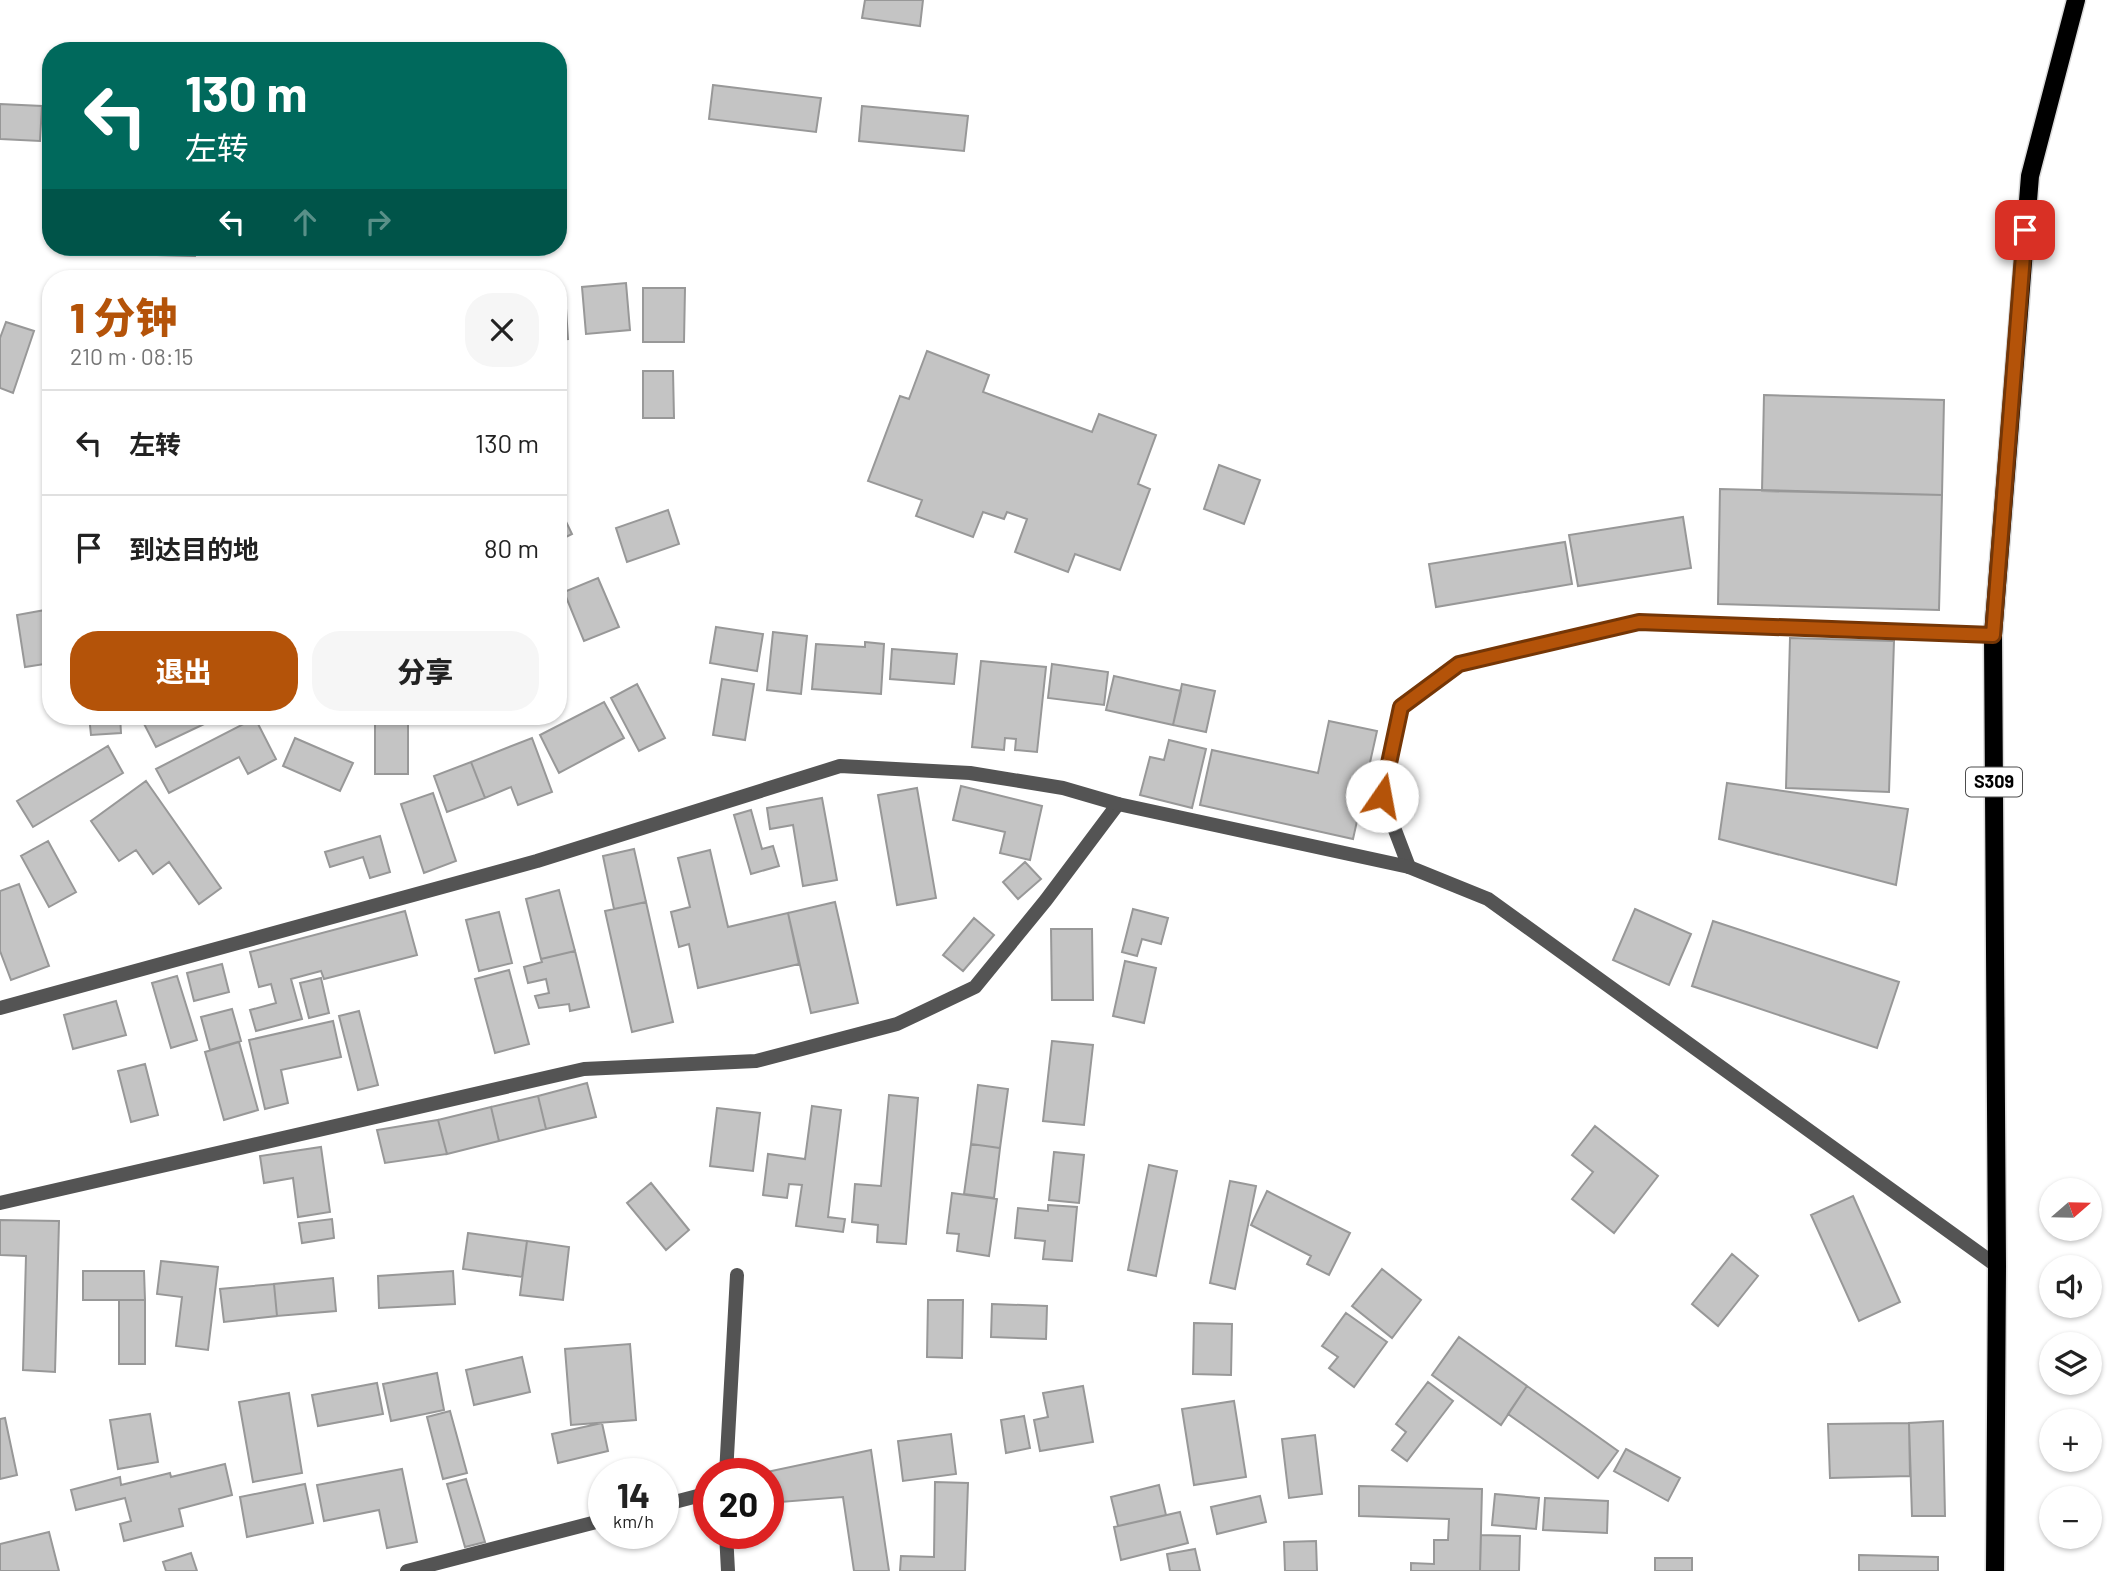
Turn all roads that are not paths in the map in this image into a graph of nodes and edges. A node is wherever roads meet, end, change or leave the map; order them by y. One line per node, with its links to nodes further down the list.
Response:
1 (2076, 0): 2 (main road, S309)
2 (1993, 635): 4 (street); 7 (main road, S309)
3 (1118, 804): 4 (street); 5 (street); 6 (street)
4 (1409, 867): 7 (street)
5 (0, 1008)
6 (0, 1203)
7 (1997, 1266): 14 (main road, S309)
8 (737, 1275): 9 (street)
9 (727, 1458)
10 (588, 1524): 12 (street)
11 (726, 1549): 13 (street)
12 (407, 1571)
13 (727, 1571)
14 (1995, 1571)

